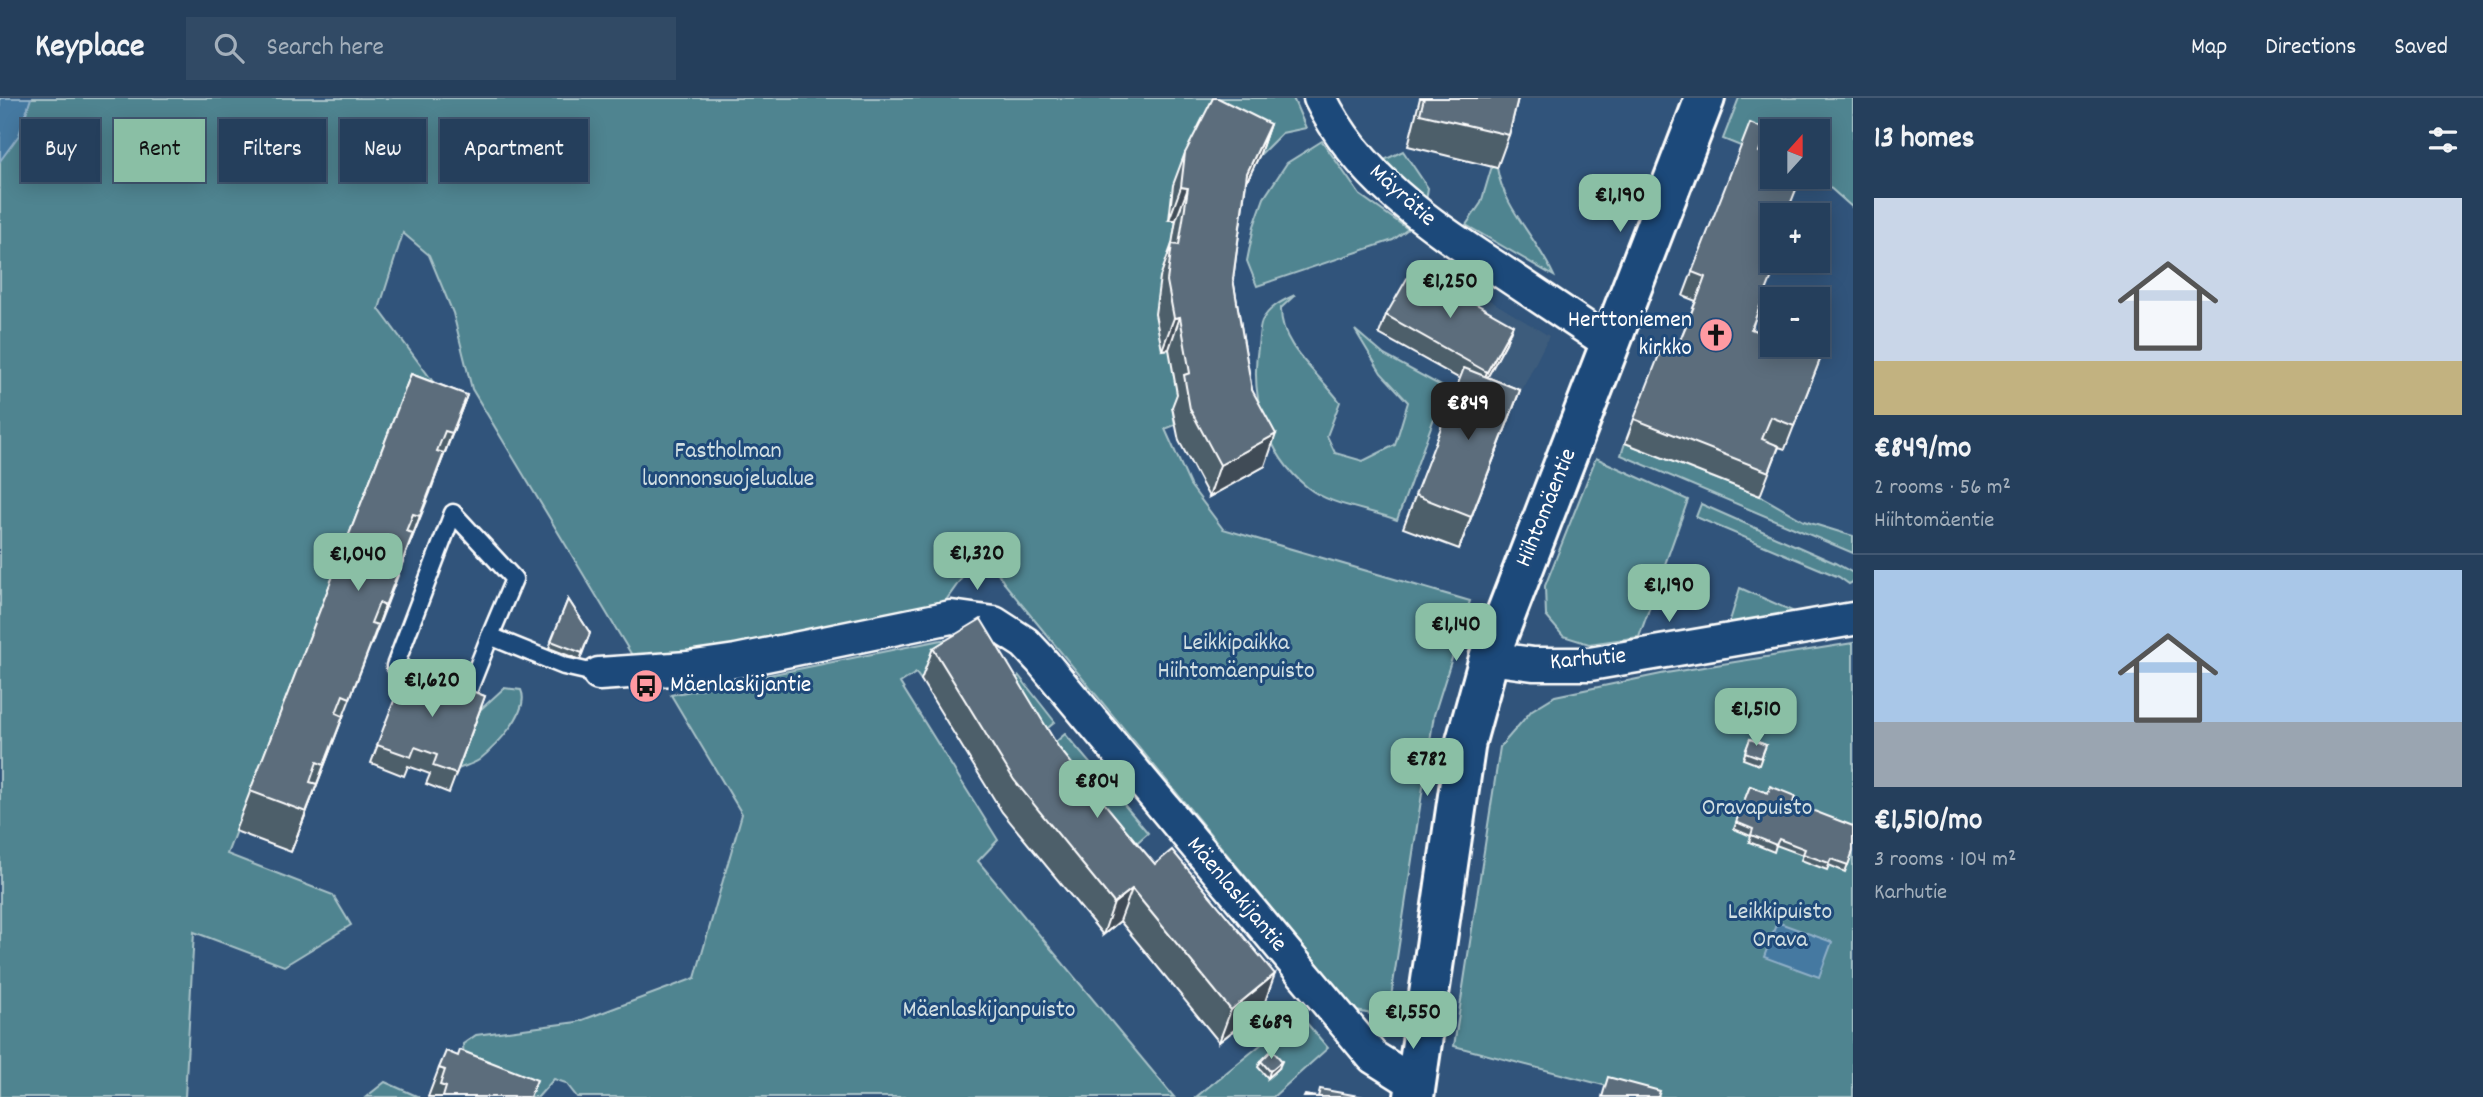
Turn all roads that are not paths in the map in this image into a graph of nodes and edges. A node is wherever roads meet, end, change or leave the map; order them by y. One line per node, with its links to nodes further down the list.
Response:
1 (1320, 98): 3 (street, Mäyrätie)
2 (1705, 98): 3 (street, Hiihtomäentie)
3 (1609, 343): 6 (street, Hiihtomäentie)
4 (1853, 619): 6 (street, Karhutie)
5 (490, 636): 5 (lane); 7 (lane)
6 (1489, 658): 8 (street, Hiihtomäentie)
7 (598, 674): 8 (street, Mäenlaskijantie)
8 (1415, 1091)

